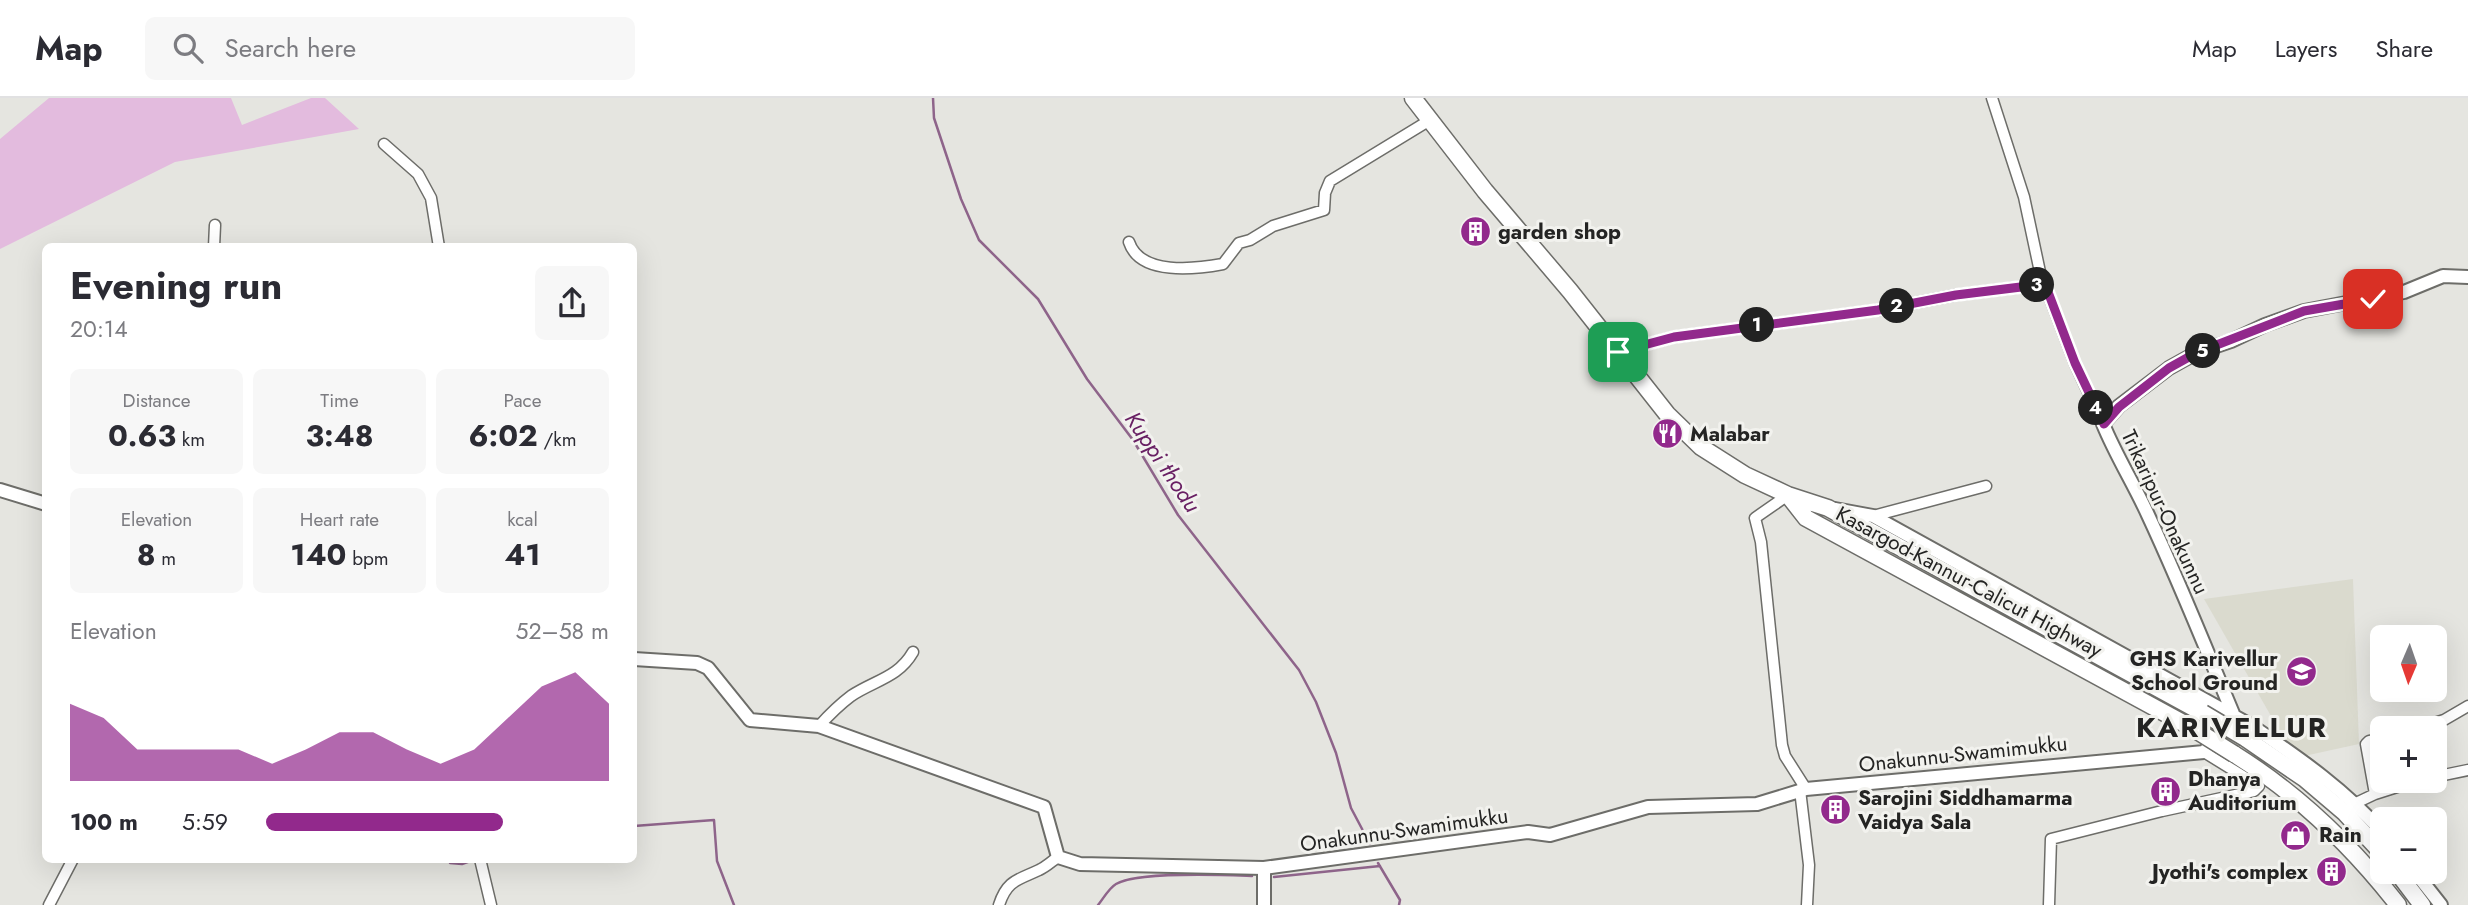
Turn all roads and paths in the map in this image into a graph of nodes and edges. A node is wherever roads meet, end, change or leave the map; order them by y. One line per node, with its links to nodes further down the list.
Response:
1 (1413, 98): 3 (highway, Kasargod-Kannur-Calicut Highway)
2 (1992, 98): 10 (street)
3 (1430, 120): 6 (street); 11 (highway, Kasargod-Kannur-Calicut Highway)
4 (384, 144): 8 (street)
5 (215, 225): 7 (street)
6 (1129, 242)
7 (214, 243)
8 (438, 243)
9 (2468, 277): 12 (street, Trikaripur-Onakunnu)
10 (2045, 284): 11 (street); 12 (street)
11 (1618, 352): 15 (highway, Kasargod-Kannur-Calicut Highway)
12 (2104, 424): 22 (street, Trikaripur-Onakunnu)
13 (1986, 486): 18 (street)
14 (0, 490): 16 (street)
15 (1788, 495): 17 (highway, Kasargod-Kannur-Calicut Highway); 30 (street); 48 (highway, Kasargod-Kannur-Calicut Highway, bridge)
16 (42, 503)
17 (1828, 508): 18 (street); 35 (highway, Kasargod-Kannur-Calicut Highway, bridge)
18 (1873, 516): 22 (street)
19 (913, 652): 24 (street)
20 (637, 659): 24 (street)
21 (2468, 706): 23 (street)
22 (2234, 716): 26 (street); 33 (street)
23 (2447, 718)
24 (819, 726): 36 (street)
25 (2370, 741): 27 (street)
26 (2204, 752): 30 (street, Onakunnu-Swamimukku); 47 (street)
27 (2370, 766)
28 (2468, 770): 29 (street)
29 (2447, 774)
30 (1803, 789): 39 (street, Onakunnu-Swamimukku); 46 (street)
31 (2378, 793): 32 (street)
32 (2375, 794): 33 (street)
33 (2356, 803): 34 (street)
34 (2370, 819)
35 (2370, 840)
36 (1058, 857): 39 (street, Onakunnu-Swamimukku); 44 (street)
37 (71, 863): 42 (street)
38 (482, 863): 43 (street)
39 (1264, 868): 45 (street)
40 (2406, 884): 49 (highway)
41 (2424, 884): 50 (street)
42 (49, 905)
43 (491, 905)
44 (999, 905)
45 (1264, 905)
46 (1807, 905)
47 (2049, 905)
48 (2398, 905)
49 (2422, 905)
50 (2441, 905)

